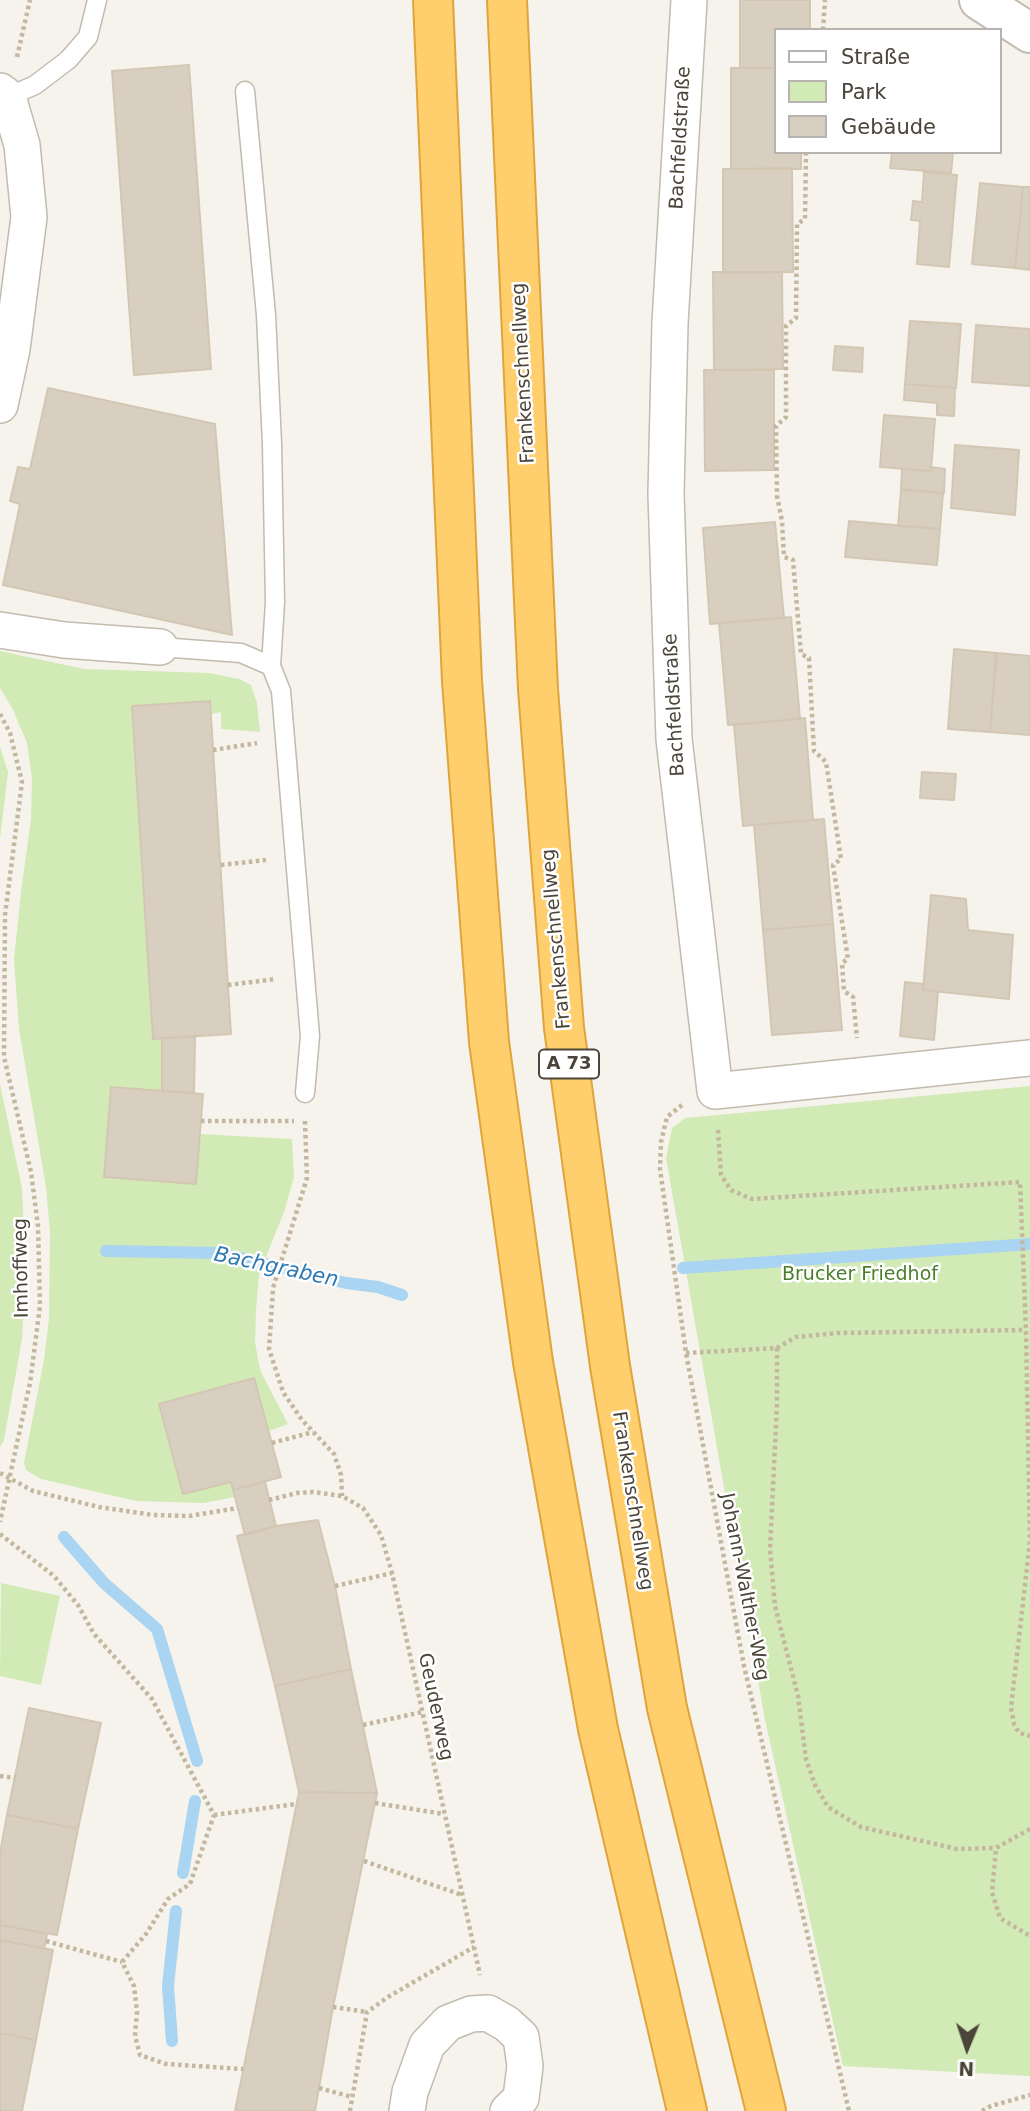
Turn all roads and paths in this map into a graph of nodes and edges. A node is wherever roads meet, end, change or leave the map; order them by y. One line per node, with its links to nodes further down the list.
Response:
1 (30, 0): 11 (path)
2 (97, 0): 11 (lane)
3 (433, 0): 73 (highway)
4 (507, 0): 74 (highway, Frankenschnellweg / A 73)
5 (689, 0): 27 (street, Bachfeldstraße)
6 (825, 0): 8 (path)
7 (979, 0): 9 (street)
8 (823, 28)
9 (1030, 33)
10 (245, 90): 16 (lane)
11 (4, 94): 13 (street)
12 (806, 154): 26 (path)
13 (0, 405)
14 (0, 630): 15 (street)
15 (160, 647): 16 (lane)
16 (271, 666): 18 (lane)
17 (0, 714): 24 (path, Imhoffweg)
18 (285, 739): 19 (path); 20 (lane)
19 (214, 750)
20 (295, 857): 21 (path); 22 (lane)
21 (221, 865)
22 (305, 976): 23 (path); 28 (lane)
23 (228, 985)
24 (2, 1058): 37 (path, Imhoffweg)
25 (1030, 1058): 26 (street)
26 (860, 1076): 27 (street)
27 (715, 1091): 31 (path); 33 (path, Johann-Walther-Weg)
28 (304, 1093): 30 (path)
29 (201, 1121): 30 (path)
30 (305, 1121): 34 (path)
31 (1026, 1330): 32 (path); 40 (path)
32 (777, 1348): 33 (path); 56 (path)
33 (686, 1353): 75 (path, Johann-Walther-Weg)
34 (314, 1432): 35 (path); 38 (path)
35 (272, 1443)
36 (0, 1473): 37 (path)
37 (9, 1478): 41 (path); 42 (path, Imhoffweg)
38 (342, 1496): 39 (path); 44 (path, Geuderweg)
39 (269, 1500)
40 (1030, 1501): 48 (path)
41 (238, 1508)
42 (0, 1522)
43 (0, 1534): 54 (path)
44 (392, 1573): 45 (path); 46 (path, Geuderweg)
45 (335, 1586)
46 (422, 1712): 47 (path); 53 (path, Geuderweg)
47 (363, 1725)
48 (1030, 1736)
49 (0, 1776): 50 (path)
50 (15, 1778)
51 (375, 1803): 53 (path)
52 (296, 1804): 54 (path)
53 (444, 1814): 58 (path, Geuderweg)
54 (214, 1815): 62 (path)
55 (1030, 1829): 56 (path)
56 (996, 1848): 59 (path)
57 (364, 1861): 58 (path)
58 (462, 1895): 61 (path, Geuderweg)
59 (1030, 1936)
60 (46, 1941): 62 (path)
61 (474, 1947): 64 (path); 65 (path, Geuderweg)
62 (122, 1962): 66 (path)
63 (333, 2007): 64 (path)
64 (368, 2012): 69 (path)
65 (488, 2013): 71 (street); 72 (street)
66 (243, 2069)
67 (319, 2088): 69 (path)
68 (1030, 2095): 76 (path)
69 (352, 2097): 70 (path)
70 (350, 2111)
71 (407, 2111)
72 (508, 2111)
73 (687, 2111)
74 (766, 2111)
75 (849, 2111)
76 (982, 2111)

